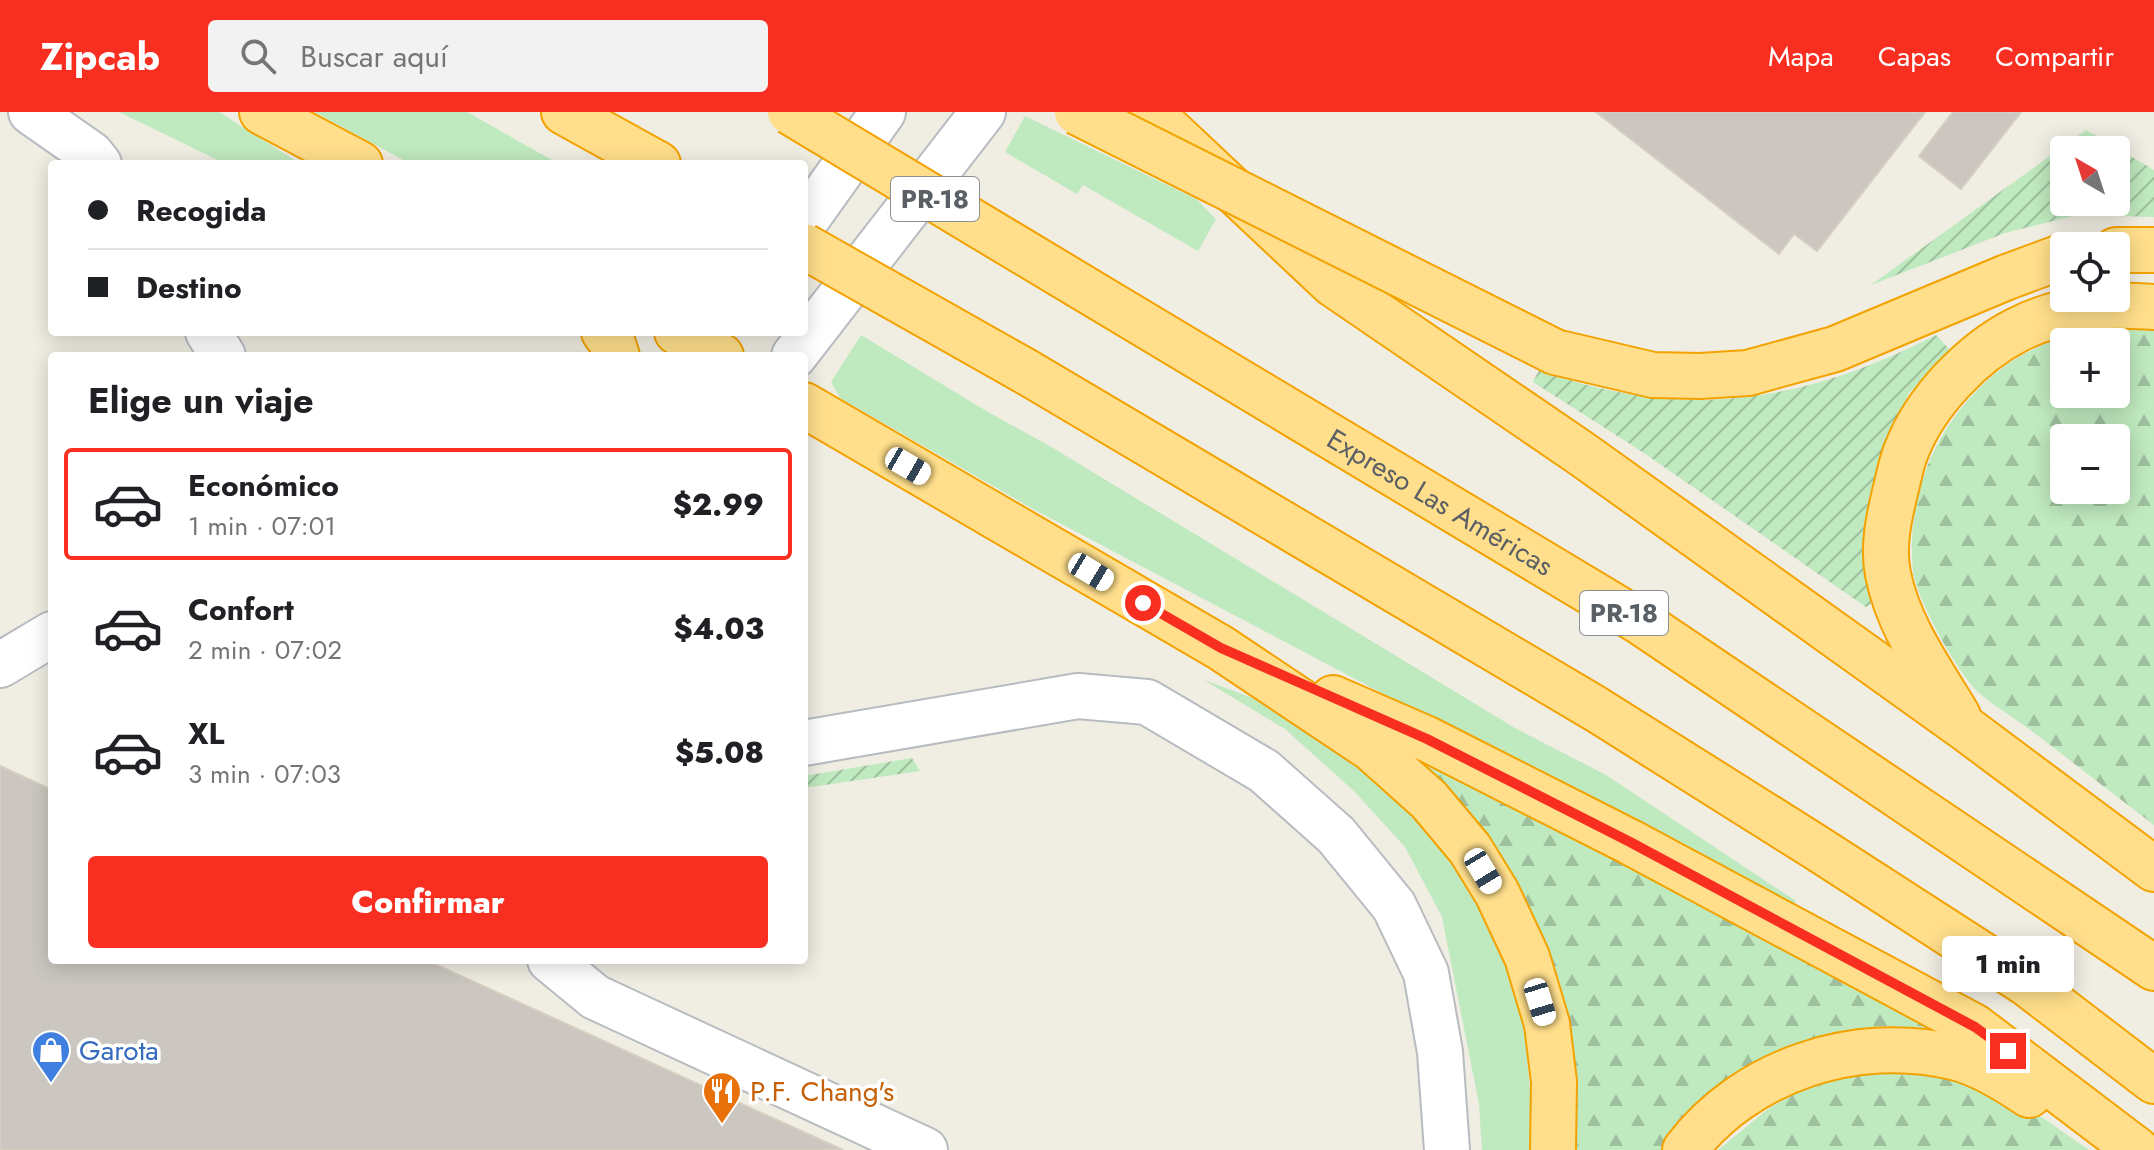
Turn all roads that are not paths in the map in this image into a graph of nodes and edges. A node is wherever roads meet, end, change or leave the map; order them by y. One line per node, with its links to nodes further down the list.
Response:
1 (31, 112): 11 (street)
2 (262, 112): 12 (highway)
3 (564, 112): 13 (highway)
4 (790, 112): 29 (highway, Expreso Las Américas / PR-18, bridge)
5 (883, 112): 14 (street)
6 (983, 112): 20 (street)
7 (1077, 112): 18 (highway, bridge)
8 (1150, 112): 10 (highway)
9 (1167, 112): 10 (highway)
10 (1189, 149): 25 (highway)
11 (96, 160)
12 (352, 160)
13 (651, 160)
14 (808, 217)
15 (808, 248): 30 (highway, bridge)
16 (2130, 250): 17 (highway)
17 (2154, 250)
18 (2050, 261)
19 (2154, 307): 25 (highway)
20 (797, 352)
21 (808, 407): 23 (highway)
22 (48, 636): 24 (street)
23 (1221, 648): 31 (highway); 34 (highway)
24 (0, 665)
25 (1965, 728): 27 (highway)
26 (808, 742): 33 (street)
27 (2154, 869)
28 (555, 964): 32 (street)
29 (2153, 968)
30 (2154, 1081)
31 (2073, 1110): 35 (highway); 36 (highway)
32 (925, 1150)
33 (1447, 1150)
34 (1553, 1150)
35 (1685, 1150)
36 (2137, 1150)

